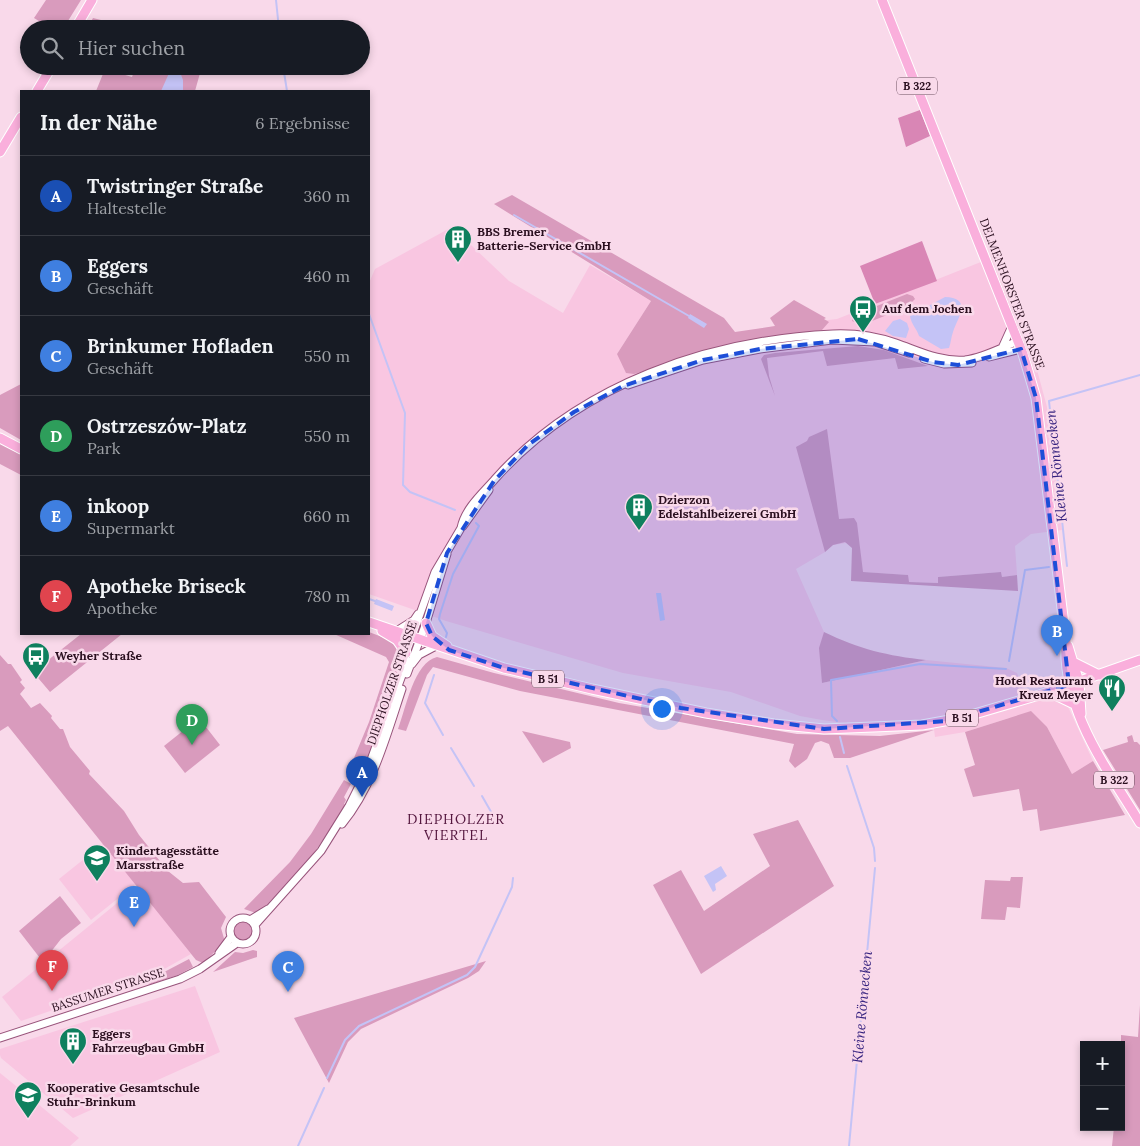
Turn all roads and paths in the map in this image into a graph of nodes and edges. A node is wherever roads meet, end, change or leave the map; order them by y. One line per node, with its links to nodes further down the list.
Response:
1 (92, 0): 3 (main road)
2 (882, 0): 8 (main road, DELMENHORSTER STRASSE / B 322)
3 (80, 20)
4 (47, 75): 5 (main road)
5 (38, 90)
6 (20, 119): 7 (main road)
7 (0, 152)
8 (1012, 326): 9 (main road, DELMENHORSTER STRASSE / B 322); 10 (street)
9 (1020, 345): 10 (street, DIEPHOLZER STRASSE); 11 (street, DIEPHOLZER STRASSE); 21 (main road, DELMENHORSTER STRASSE / B 322)
10 (1002, 348): 11 (street, DIEPHOLZER STRASSE)
11 (622, 386): 14 (street, DIEPHOLZER STRASSE)
12 (0, 438): 13 (main road)
13 (20, 448)
14 (447, 554): 15 (street, DIEPHOLZER STRASSE); 17 (street, DIEPHOLZER STRASSE)
15 (422, 610): 19 (street); 20 (street, DIEPHOLZER STRASSE)
16 (370, 623): 19 (main road, B 51)
17 (426, 623): 20 (street, DIEPHOLZER STRASSE); 23 (main road)
18 (370, 624): 24 (main road, B 51)
19 (395, 632): 20 (main road, B 51)
20 (416, 639): 22 (main road, B 51); 24 (street, DIEPHOLZER STRASSE); 27 (street, DIEPHOLZER STRASSE)
21 (1066, 641): 26 (main road, DELMENHORSTER STRASSE / B 322); 30 (main road, DELMENHORSTER STRASSE / B 322)
22 (436, 646): 23 (main road, B 51); 27 (street)
23 (449, 650): 31 (main road, B 51)
24 (406, 653): 35 (street, DIEPHOLZER STRASSE)
25 (1140, 660): 28 (main road, B 51)
26 (1073, 662): 28 (main road); 29 (main road, DELMENHORSTER STRASSE / B 322)
27 (409, 668): 35 (street, DIEPHOLZER STRASSE)
28 (1099, 675): 29 (main road, B 51)
29 (1079, 682): 30 (main road, B 51); 33 (main road, DELMENHORSTER STRASSE / B 322)
30 (1069, 685): 31 (main road, B 51); 32 (main road, DELMENHORSTER STRASSE / B 322)
31 (1049, 692): 32 (main road)
32 (1074, 704): 33 (main road, DELMENHORSTER STRASSE / B 322)
33 (1080, 717): 34 (main road, DELMENHORSTER STRASSE / B 322)
34 (1140, 823)
35 (329, 839): 36 (street, DIEPHOLZER STRASSE)
36 (253, 922): 37 (street); 37 (street)
37 (234, 940): 38 (street, BASSUMER STRASSE)
38 (0, 1038)

